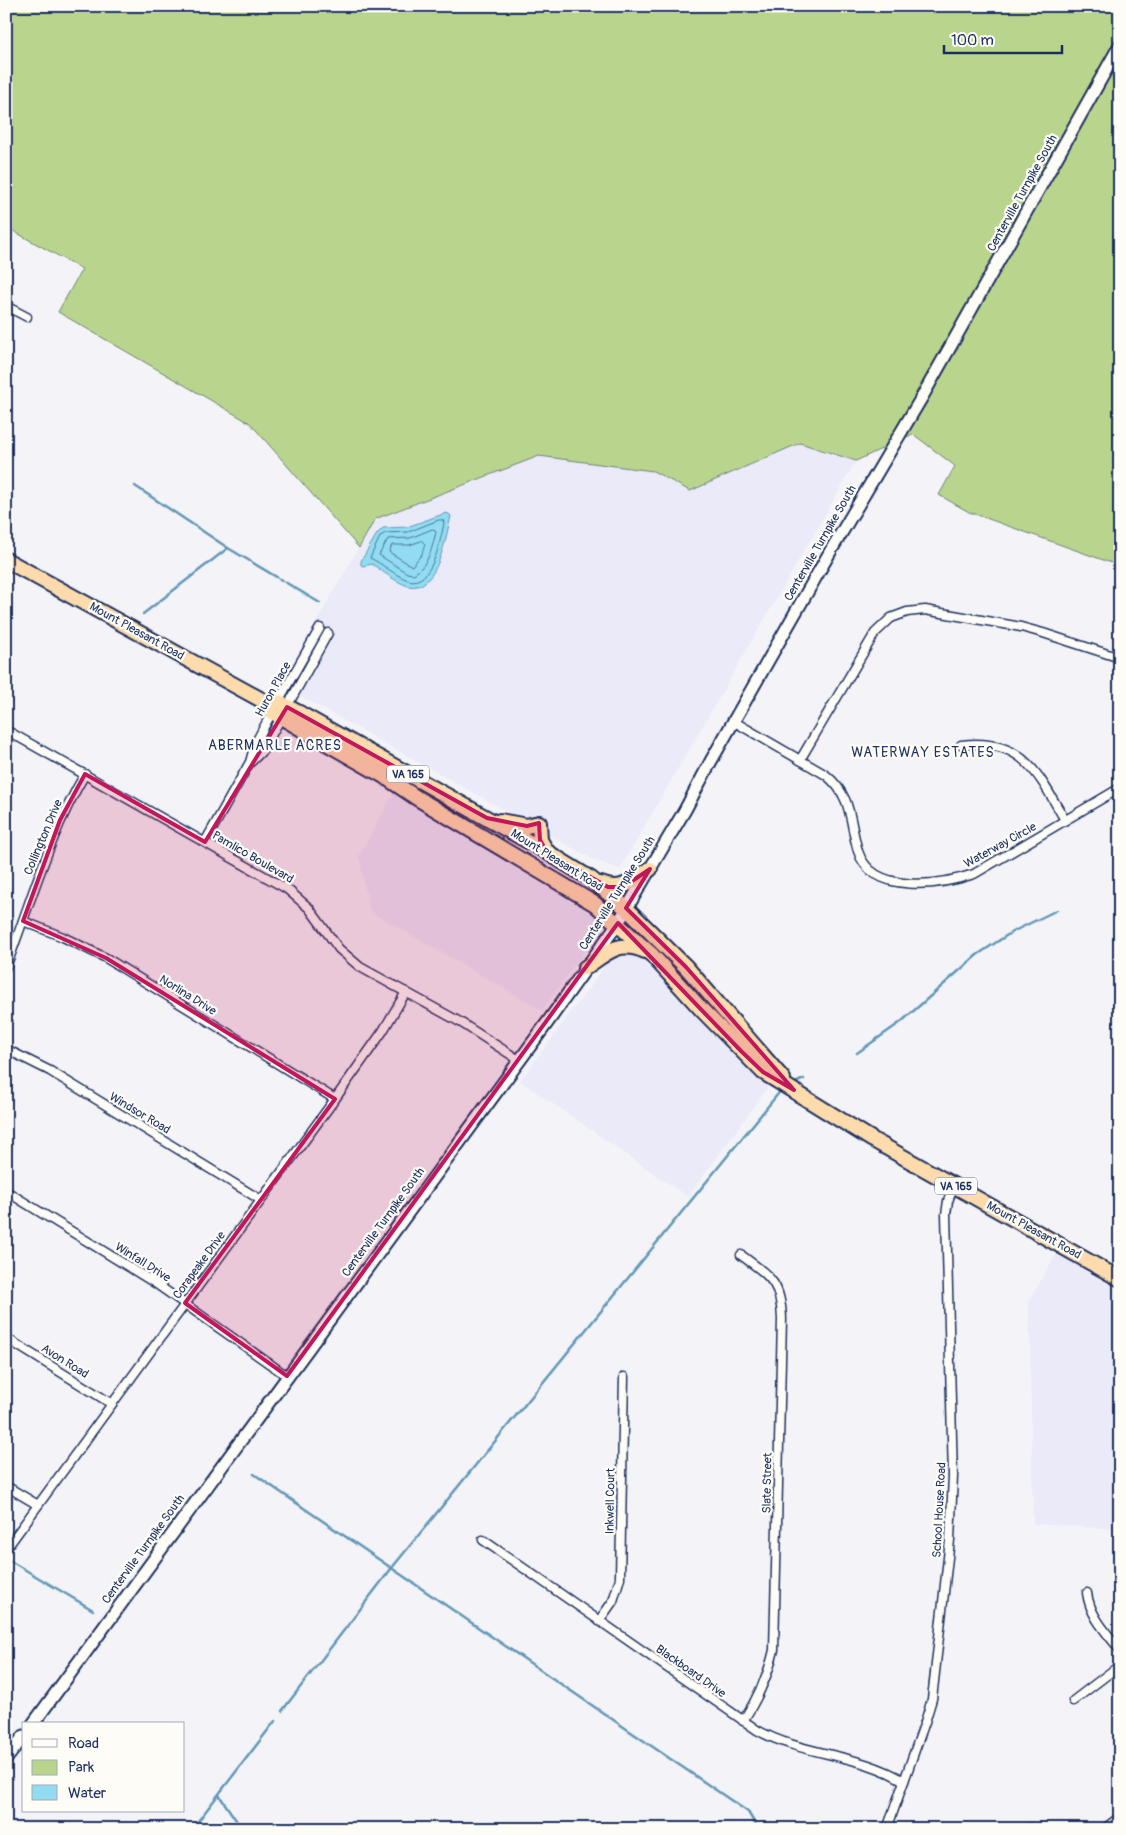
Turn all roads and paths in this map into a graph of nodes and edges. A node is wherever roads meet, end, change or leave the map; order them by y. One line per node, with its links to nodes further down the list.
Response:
1 (1120, 45): 9 (main road, Centerville Turnpike South)
2 (6, 306): 3 (street)
3 (27, 317)
4 (6, 560): 8 (highway, Mount Pleasant Road / VA 165)
5 (320, 628): 8 (street, Huron Place)
6 (328, 633): 8 (street, Huron Place)
7 (1120, 658): 12 (street)
8 (277, 708): 15 (highway, Mount Pleasant Road / VA 165); 17 (highway, Mount Pleasant Road / VA 165); 18 (street, Huron Place)
9 (734, 721): 12 (street, Waterway Circle); 20 (main road, Centerville Turnpike South)
10 (6, 730): 13 (street, Pamlico Boulevard)
11 (961, 745): 16 (street)
12 (800, 760): 16 (street, Waterway Circle)
13 (85, 774): 18 (street, Pamlico Boulevard); 23 (street, Collington Drive)
14 (1120, 788): 16 (street, Waterway Circle)
15 (487, 818): 17 (highway); 19 (highway, Mount Pleasant Road / VA 165); 19 (highway)
16 (1065, 820)
17 (473, 832): 24 (highway, Mount Pleasant Road / VA 165)
18 (205, 842): 28 (street, Pamlico Boulevard)
19 (547, 852): 21 (highway, Mount Pleasant Road / VA 165)
20 (650, 869): 21 (highway); 22 (main road, Centerville Turnpike South)
21 (592, 879): 22 (highway, Mount Pleasant Road / VA 165)
22 (626, 908): 24 (main road, Centerville Turnpike South); 31 (highway, Mount Pleasant Road / VA 165)
23 (23, 921): 26 (street, Collington Drive); 32 (street, Norlina Drive)
24 (618, 922): 25 (highway, Mount Pleasant Road / VA 165); 27 (main road, Centerville Turnpike South)
25 (652, 955): 27 (highway); 31 (highway, Mount Pleasant Road / VA 165)
26 (6, 967)
27 (585, 968): 30 (main road, Centerville Turnpike South)
28 (406, 992): 30 (street, Pamlico Boulevard); 32 (street, Corapeake Drive)
29 (6, 1049): 35 (street, Windsor Road)
30 (519, 1060): 40 (main road, Centerville Turnpike South)
31 (794, 1090): 33 (highway, Mount Pleasant Road / VA 165)
32 (335, 1099): 35 (street, Corapeake Drive)
33 (954, 1185): 37 (highway, Mount Pleasant Road / VA 165); 56 (street, School House Road)
34 (6, 1191): 38 (street, Winfall Drive)
35 (261, 1200): 38 (street, Corapeake Drive)
36 (741, 1254): 52 (street, Slate Street)
37 (1120, 1279)
38 (185, 1303): 40 (street, Winfall Drive); 42 (street, Corapeake Drive)
39 (6, 1338): 42 (street, Avon Road)
40 (287, 1376): 53 (main road, Centerville Turnpike South)
41 (624, 1377): 48 (street, Inkwell Court)
42 (112, 1404): 44 (street, Corapeake Drive)
43 (6, 1486): 44 (street)
44 (38, 1505): 46 (street, Corapeake Drive)
45 (483, 1540): 48 (street, Blackboard Drive)
46 (6, 1549)
47 (1087, 1593): 49 (street)
48 (599, 1621): 52 (street, Blackboard Drive)
49 (1120, 1650)
50 (1120, 1665): 51 (street)
51 (1073, 1701)
52 (743, 1721): 56 (street, Blackboard Drive)
53 (34, 1722)
54 (22, 1739): 55 (main road)
55 (6, 1759)
56 (904, 1781): 58 (street, School House Road)
57 (1120, 1817): 59 (street)
58 (887, 1829)
59 (1104, 1829)

